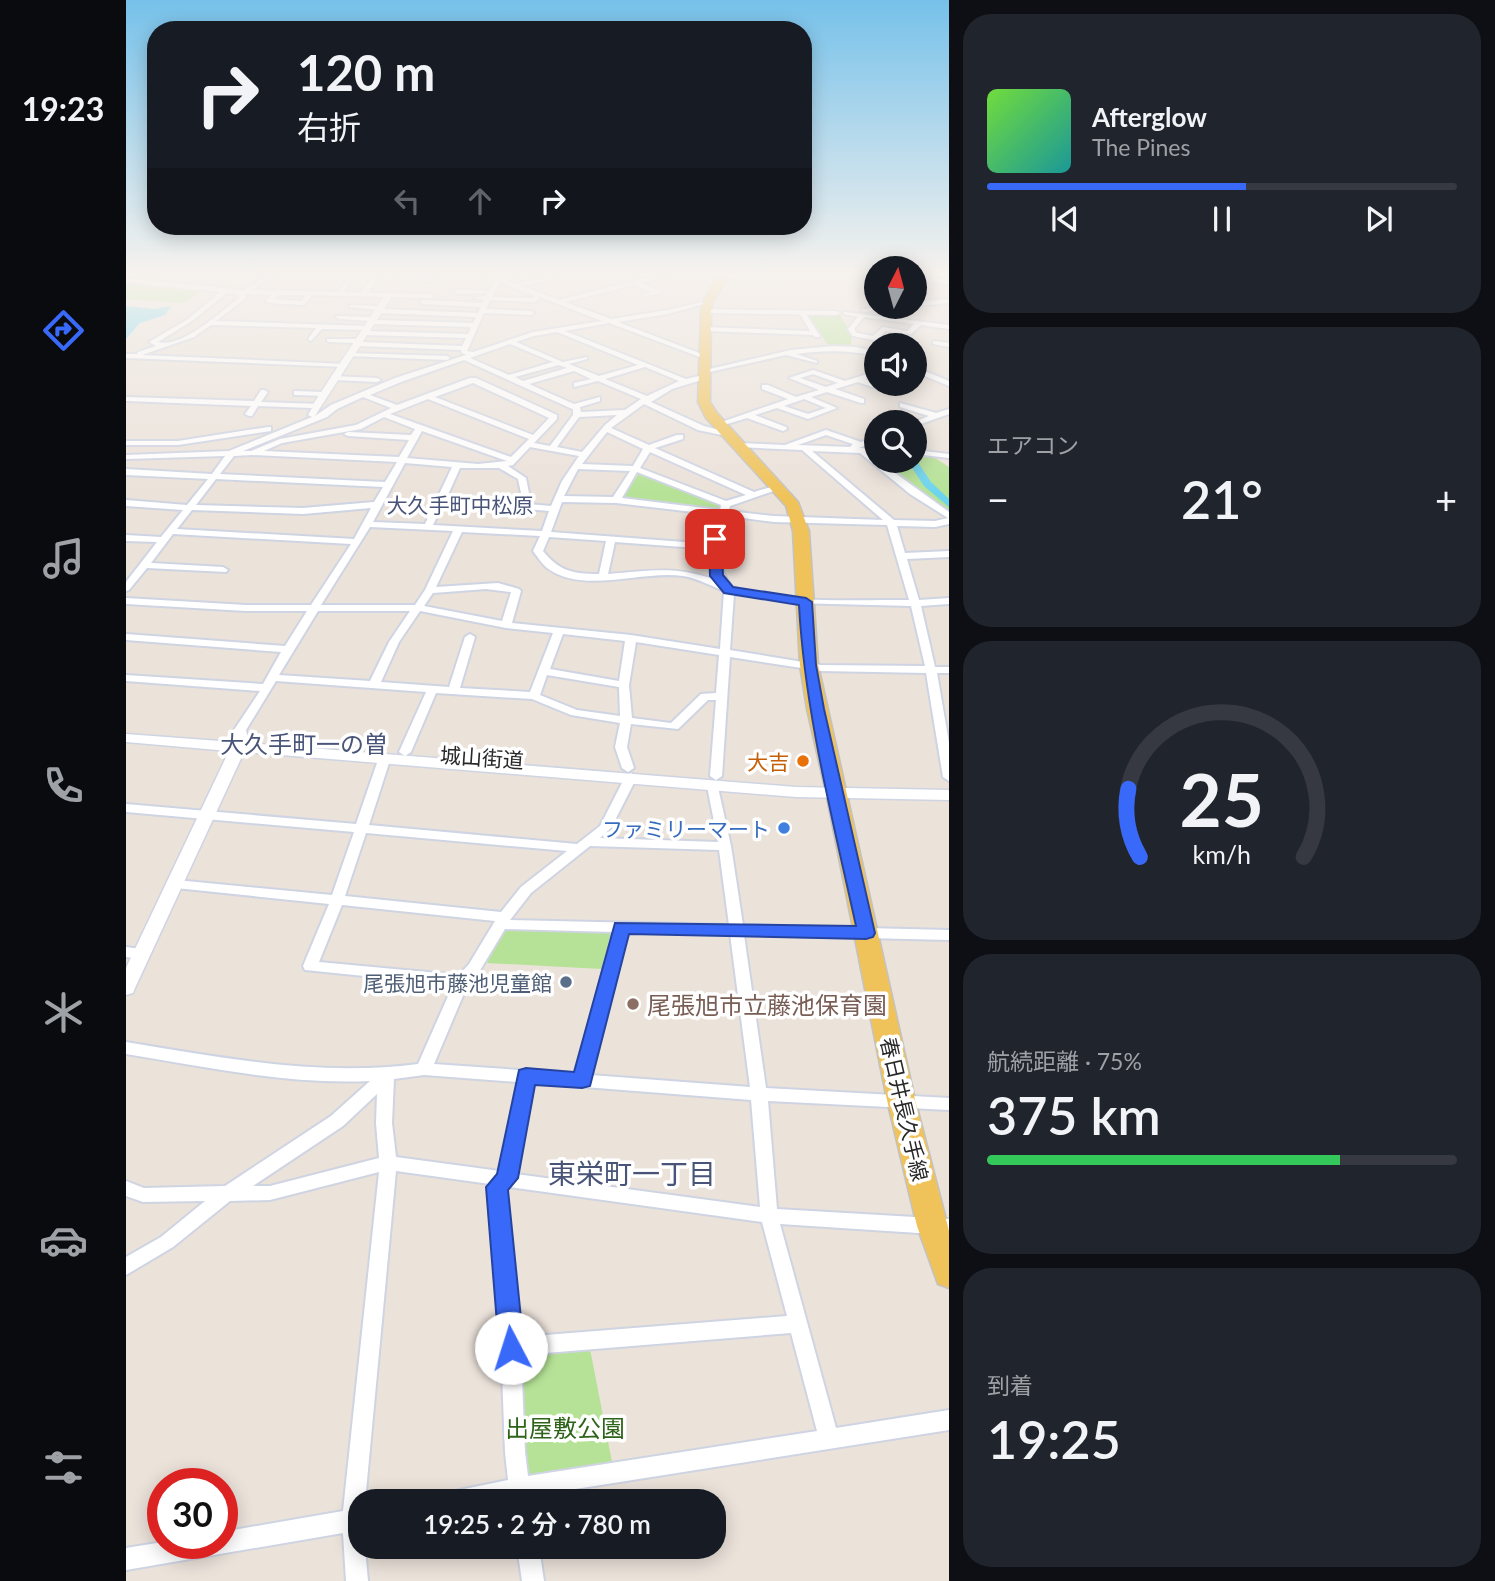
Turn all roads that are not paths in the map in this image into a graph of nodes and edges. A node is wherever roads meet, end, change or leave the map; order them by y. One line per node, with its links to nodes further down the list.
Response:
1 (154, 349): 15 (street)
2 (353, 349): 14 (street)
3 (453, 349): 12 (street)
4 (466, 349): 12 (street)
5 (482, 349): 12 (street)
6 (526, 349): 19 (street)
7 (604, 349): 21 (street)
8 (665, 349): 22 (street)
9 (705, 349): 22 (main road, 春日井長久手線)
10 (817, 349): 13 (street)
11 (298, 353): 18 (street)
12 (465, 353): 14 (street); 25 (street); 43 (street)
13 (789, 354): 17 (street); 22 (street)
14 (349, 355): 20 (street)
15 (127, 357): 18 (street)
16 (585, 358): 19 (street)
17 (815, 362)
18 (295, 363): 20 (street)
19 (561, 363): 23 (street); 25 (street)
20 (344, 365): 27 (street)
21 (645, 365): 29 (street); 32 (street)
22 (705, 368): 32 (street); 74 (main road, 春日井長久手線)
23 (573, 369): 29 (street); 34 (street)
24 (927, 372): 28 (street)
25 (508, 377): 34 (street)
26 (864, 377): 30 (street)
27 (335, 378): 31 (street); 42 (street)
28 (947, 378)
29 (598, 379): 36 (street); 51 (street)
30 (857, 379): 33 (street); 35 (street)
31 (377, 380)
32 (685, 382): 51 (street)
33 (864, 382)
34 (523, 383): 58 (street)
35 (844, 383): 38 (street); 38 (street)
36 (577, 385)
37 (765, 387): 45 (street)
38 (825, 389): 45 (street); 52 (street)
39 (220, 390): 50 (street)
40 (264, 392): 53 (street)
41 (297, 393): 42 (street)
42 (324, 394): 56 (street)
43 (363, 395): 57 (street); 67 (street)
44 (429, 397): 57 (street); 77 (street); 77 (street)
45 (798, 398): 54 (street); 54 (street)
46 (126, 399): 48 (street)
47 (597, 399): 58 (street)
48 (165, 400): 49 (street); 61 (street)
49 (190, 401): 50 (street); 62 (street)
50 (210, 401): 53 (street)
51 (647, 401): 60 (street); 74 (street)
52 (860, 401)
53 (256, 403): 56 (street); 63 (street)
54 (778, 405): 65 (street)
55 (903, 405): 66 (street)
56 (317, 406): 67 (street)
57 (397, 408): 64 (street)
58 (575, 411): 60 (street); 80 (street)
59 (949, 411): 66 (street)
60 (629, 412): 71 (street)
61 (154, 413)
62 (179, 414)
63 (249, 414)
64 (384, 415): 70 (street); 73 (street)
65 (747, 415): 72 (street); 74 (street)
66 (936, 416): 68 (street)
67 (314, 419): 69 (street)
68 (927, 419)
69 (298, 425): 78 (street); 86 (street)
70 (420, 427): 76 (street); 93 (street)
71 (606, 429): 81 (street); 89 (street)
72 (783, 429)
73 (337, 433): 76 (street); 87 (street)
74 (728, 435): 82 (street); 101 (main road, 春日井長久手線)
75 (680, 437): 81 (street)
76 (414, 438): 92 (street)
77 (531, 441): 80 (street); 93 (street)
78 (126, 443)
79 (864, 446): 83 (street)
80 (552, 448): 89 (street)
81 (648, 448): 97 (street); 102 (street)
82 (784, 448): 83 (street); 84 (street)
83 (861, 448): 84 (street); 85 (street); 111 (street)
84 (805, 449): 113 (street)
85 (864, 449)
86 (233, 452): 87 (street); 91 (street); 99 (street)
87 (252, 453): 92 (street)
88 (927, 453): 90 (street)
89 (585, 455): 96 (street)
90 (949, 456)
91 (126, 457)
92 (402, 460): 94 (street); 100 (street)
93 (513, 460): 95 (street)
94 (458, 464): 95 (street); 103 (street)
95 (502, 466): 108 (street)
96 (576, 466): 97 (street); 106 (street)
97 (636, 469): 104 (street); 110 (street)
98 (126, 472): 99 (street)
99 (214, 476): 100 (street); 109 (street)
100 (388, 485): 107 (street)
101 (778, 488): 102 (street); 112 (main road, 春日井長久手線)
102 (753, 495): 110 (street)
103 (440, 499): 108 (street); 115 (street)
104 (616, 500): 106 (street); 110 (street)
105 (126, 503): 109 (street)
106 (557, 504): 108 (street); 118 (street)
107 (377, 505): 109 (street); 114 (street)
108 (523, 506)
109 (189, 507): 117 (street)
110 (725, 508): 112 (street); 123 (street)
111 (949, 519): 113 (street)
112 (799, 520): 113 (street); 135 (main road, 春日井長久手線)
113 (891, 522): 125 (street)
114 (368, 524): 115 (street); 122 (street)
115 (428, 527): 116 (street)
116 (459, 529): 118 (street); 131 (street)
117 (172, 531): 121 (street); 122 (street)
118 (547, 534): 120 (street); 128 (street)
119 (126, 538): 121 (street)
120 (611, 538): 123 (street); 128 (street)
121 (165, 540): 126 (street)
122 (357, 542): 137 (street)
123 (715, 547): 132 (street)
124 (949, 554): 125 (street)
125 (901, 556): 136 (street)
126 (145, 565): 127 (street); 129 (street)
127 (223, 570)
128 (603, 577): 132 (street)
129 (130, 578): 130 (street)
130 (126, 588)
131 (429, 590): 138 (street); 139 (street)
132 (729, 590): 135 (street); 145 (street)
133 (126, 601): 137 (street)
134 (949, 601): 136 (street)
135 (806, 602): 136 (street); 146 (main road, 春日井長久手線)
136 (916, 605): 149 (street)
137 (318, 606): 138 (street); 144 (street)
138 (418, 608): 139 (street); 152 (street)
139 (506, 625): 140 (street)
140 (559, 630): 143 (street); 148 (street)
141 (126, 637): 144 (street)
142 (470, 637): 155 (street)
143 (631, 638): 145 (street); 153 (street)
144 (288, 649): 151 (street)
145 (726, 651): 146 (street); 157 (street)
146 (809, 665): 149 (street); 168 (main road, 春日井長久手線)
147 (949, 670): 149 (street)
148 (542, 671): 153 (street); 156 (street)
149 (931, 671): 159 (street)
150 (126, 678): 151 (street)
151 (270, 683): 152 (street); 162 (street)
152 (374, 685): 154 (street)
153 (624, 685): 158 (street)
154 (432, 690): 155 (street); 163 (street)
155 (453, 691): 156 (street)
156 (534, 696): 158 (street)
157 (720, 697): 158 (street); 167 (street)
158 (626, 719): 165 (street)
159 (945, 726): 166 (street)
160 (126, 730): 162 (street, 城山街道)
161 (126, 738): 162 (street, 城山街道)
162 (240, 744): 163 (street, 城山街道); 164 (street, 城山街道); 171 (street)
163 (405, 752): 165 (street, 城山街道)
164 (384, 760): 165 (street, 城山街道); 173 (street)
165 (630, 773): 167 (street, 城山街道); 174 (street)
166 (949, 777)
167 (714, 781): 168 (street, 城山街道); 175 (street)
168 (837, 792): 169 (street, 城山街道); 181 (main road, 春日井長久手線)
169 (949, 795)
170 (130, 808): 171 (street); 172 (street)
171 (208, 814): 173 (street); 176 (street)
172 (126, 820)
173 (363, 829): 174 (street); 177 (street)
174 (583, 845): 175 (street); 178 (street)
175 (725, 846): 180 (street)
176 (176, 884): 177 (street); 183 (street)
177 (337, 901): 178 (street); 184 (street)
178 (502, 920): 179 (street); 184 (street)
179 (621, 928): 180 (street); 190 (street)
180 (737, 930): 181 (street); 191 (street)
181 (866, 933): 182 (street); 192 (main road, 春日井長久手線)
182 (949, 934)
183 (134, 953): 185 (street)
184 (462, 981): 187 (street)
185 (126, 988)
186 (126, 1048): 188 (street)
187 (424, 1069): 188 (street); 189 (street)
188 (386, 1076): 194 (street); 197 (street)
189 (526, 1076): 190 (street); 195 (street)
190 (582, 1080): 191 (street)
191 (759, 1094): 192 (street); 198 (street)
192 (901, 1100): 193 (street); 199 (main road, 春日井長久手線)
193 (949, 1104)
194 (388, 1163): 195 (street); 197 (street); 206 (street)
195 (507, 1178): 198 (street); 203 (street)
196 (126, 1188): 197 (street)
197 (223, 1196): 200 (street)
198 (768, 1216): 199 (street); 202 (street)
199 (940, 1226): 201 (main road, 春日井長久手線)
200 (126, 1267)
201 (949, 1274)
202 (797, 1324): 203 (street); 205 (street)
203 (511, 1348): 207 (street)
204 (949, 1420): 205 (street)
205 (829, 1439): 208 (street)
206 (360, 1489)
207 (519, 1489)
208 (552, 1489)
209 (348, 1522): 210 (street)
210 (238, 1540)
211 (147, 1555): 212 (street)
212 (126, 1559)
213 (357, 1559): 215 (street)
214 (530, 1559): 216 (street)
215 (357, 1581)
216 (533, 1581)

